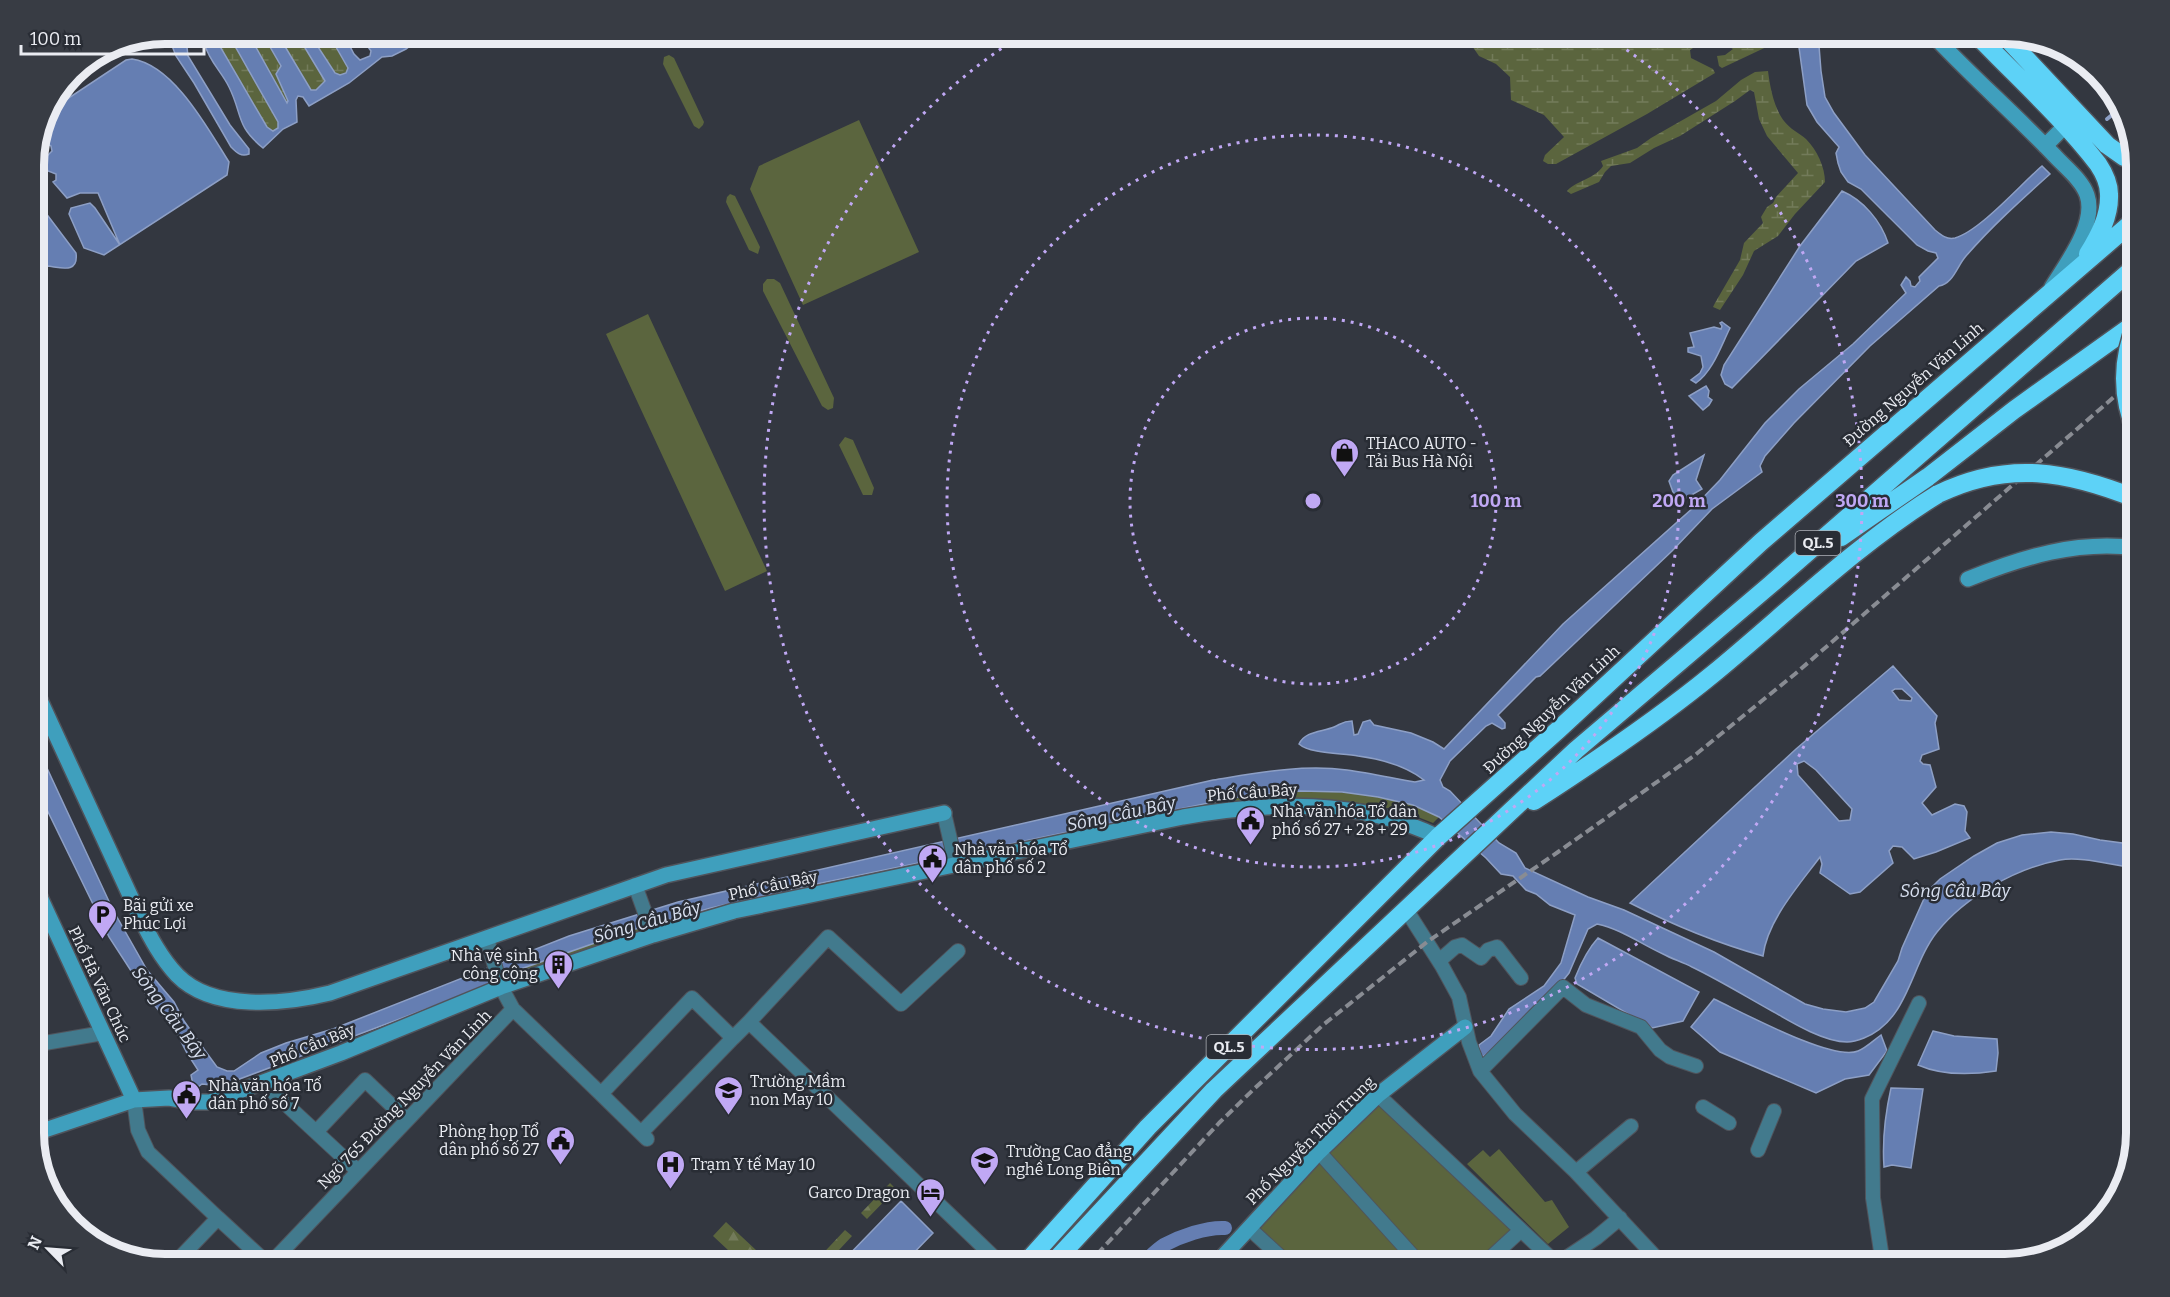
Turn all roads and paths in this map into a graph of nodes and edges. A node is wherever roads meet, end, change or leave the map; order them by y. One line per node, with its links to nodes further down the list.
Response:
1 (1941, 44): 5 (street)
2 (1986, 44): 4 (highway)
3 (2013, 44): 6 (highway)
4 (2065, 126): 5 (street); 8 (highway)
5 (2045, 146): 10 (street)
6 (2126, 158)
7 (2126, 227): 8 (highway, Đường Nguyễn Văn Linh / QL.5)
8 (2080, 266): 10 (highway, Đường Nguyễn Văn Linh / QL.5)
9 (2126, 275): 17 (highway, QL.5)
10 (2047, 295): 21 (highway, Đường Nguyễn Văn Linh / QL.5)
11 (2126, 330): 17 (highway)
12 (2126, 372): 13 (highway, bridge)
13 (2126, 389)
14 (2126, 495): 20 (highway, bridge)
15 (2126, 548): 16 (street)
16 (1968, 579)
17 (1770, 585): 20 (highway, QL.5)
18 (44, 709): 27 (street)
19 (944, 813): 22 (street); 23 (street)
20 (1500, 823): 25 (highway, QL.5)
21 (1439, 837): 22 (street, Phố Cầu Bây); 64 (highway, Đường Nguyễn Văn Linh / QL.5)
22 (956, 865): 26 (street, Phố Cầu Bây)
23 (635, 885): 26 (street); 27 (street)
24 (44, 906): 36 (street, Phố Hà Văn Chúc)
25 (1407, 911): 29 (street); 65 (highway, QL.5)
26 (653, 935): 31 (street, Phố Cầu Bây)
27 (489, 946): 31 (street)
28 (958, 951): 34 (street)
29 (1439, 961): 30 (street); 35 (street)
30 (1521, 978)
31 (501, 987): 33 (street); 41 (street, Phố Cầu Bây)
32 (1919, 1003): 73 (street)
33 (513, 1009): 42 (street, Ngõ 765 Đường Nguyễn Văn Linh); 47 (street, Ngõ 765 Đường Nguyễn Văn Linh)
34 (749, 1022): 37 (street); 63 (street)
35 (1465, 1027): 40 (street); 43 (street, Phố Nguyễn Thời Trung)
36 (103, 1033): 38 (street); 44 (street, Phố Hà Văn Chúc)
37 (734, 1038): 42 (street); 42 (street, Ngõ 765 Đường Nguyễn Văn Linh)
38 (44, 1043)
39 (1696, 1066): 40 (street)
40 (1480, 1071): 55 (street)
41 (263, 1083): 44 (street, Phố Cầu Bây); 51 (street)
42 (601, 1094)
43 (1378, 1095): 53 (street, Phố Nguyễn Thời Trung); 59 (street)
44 (134, 1100): 50 (street, Phố Cầu Bây); 56 (street, Ngõ 765 Đường Nguyễn Văn Linh)
45 (1703, 1107): 48 (street)
46 (1774, 1111): 52 (street)
47 (407, 1120): 51 (street); 54 (street, Ngõ 765 Đường Nguyễn Văn Linh)
48 (1729, 1123)
49 (1631, 1126): 55 (street)
50 (44, 1130)
51 (316, 1132): 54 (street)
52 (1758, 1150)
53 (1320, 1152): 58 (street, Phố Nguyễn Thời Trung); 68 (street)
54 (358, 1171): 62 (street, Ngõ 765 Đường Nguyễn Văn Linh)
55 (1576, 1172): 57 (street)
56 (218, 1218): 60 (street); 61 (street, Ngõ 765 Đường Nguyễn Văn Linh)
57 (1620, 1218): 71 (street); 72 (street)
58 (1249, 1228): 66 (street, Phố Nguyễn Thời Trung); 67 (street)
59 (1521, 1230): 69 (street); 70 (street)
60 (184, 1254)
61 (258, 1254)
62 (279, 1254)
63 (991, 1254)
64 (1034, 1254)
65 (1061, 1254)
66 (1225, 1254)
67 (1277, 1254)
68 (1411, 1254)
69 (1495, 1254)
70 (1546, 1254)
71 (1572, 1254)
72 (1653, 1254)
73 (1881, 1254)

